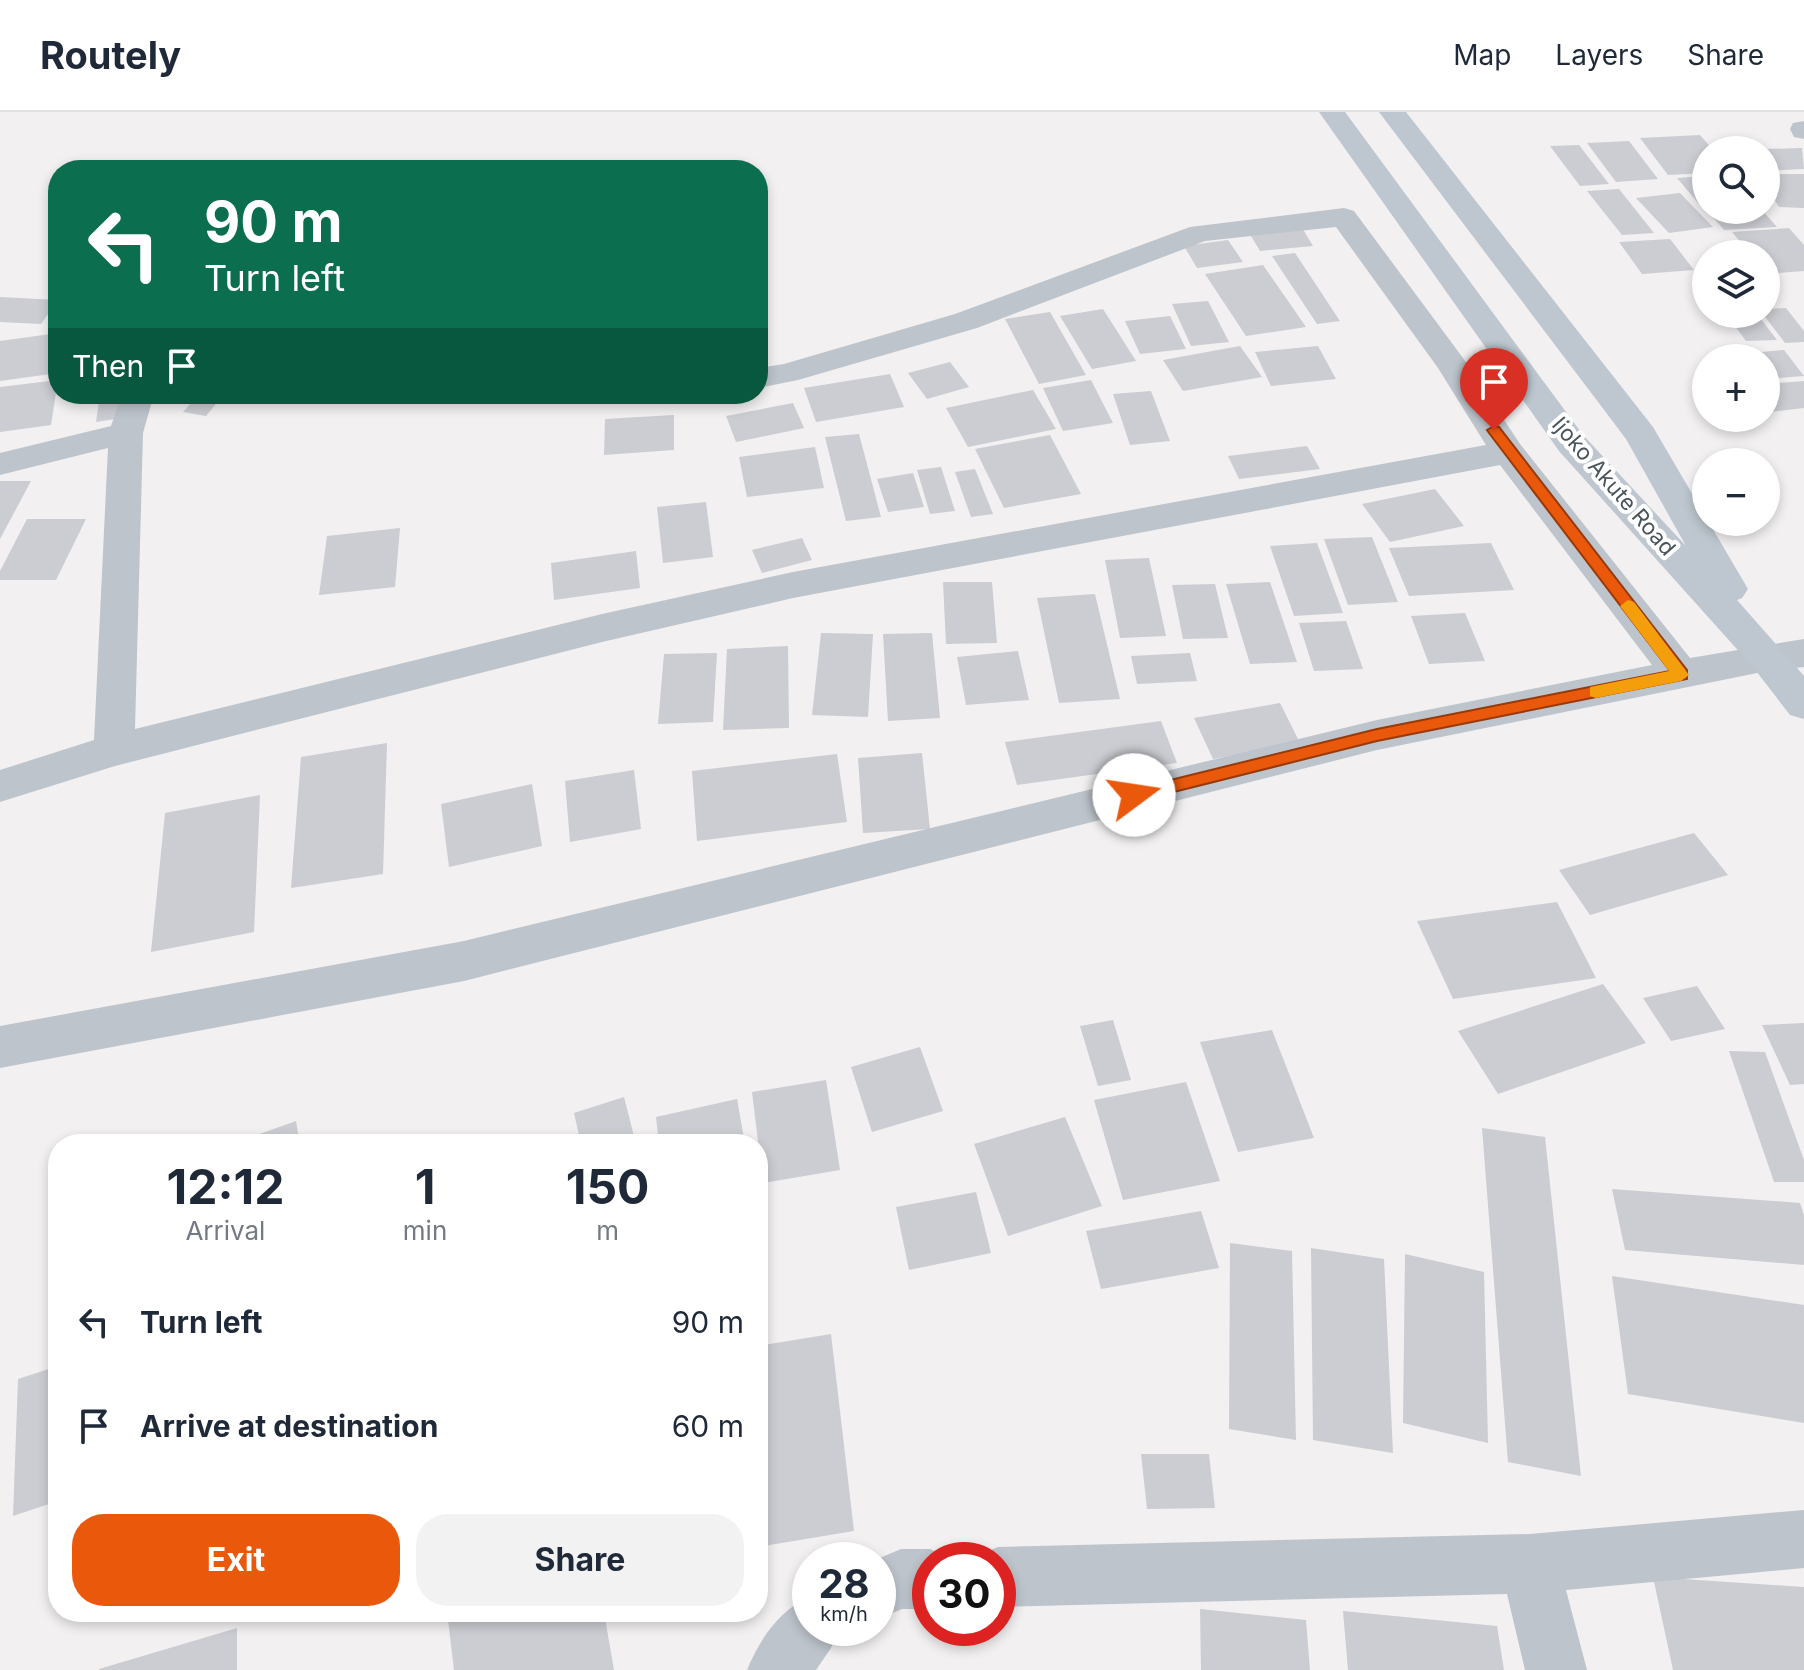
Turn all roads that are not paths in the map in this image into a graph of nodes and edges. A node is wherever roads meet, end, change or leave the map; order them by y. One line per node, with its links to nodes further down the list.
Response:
1 (1332, 112): 8 (main road, Ijoko Akute Road)
2 (1392, 112): 8 (main road, Ijoko Akute Road)
3 (768, 376): 6 (street)
4 (135, 404): 5 (street)
5 (126, 433): 7 (street); 11 (street)
6 (1508, 452): 9 (street); 11 (street)
7 (0, 464)
8 (1786, 655): 9 (street); 10 (main road, Ijoko Akute Road)
9 (1681, 675): 13 (street)
10 (1804, 704)
11 (114, 750): 12 (street)
12 (0, 786)
13 (0, 1047)
14 (1804, 1539): 15 (street)
15 (1530, 1564): 16 (street); 19 (street)
16 (1016, 1577)
17 (796, 1646): 18 (street)
18 (778, 1670)
19 (1556, 1670)

